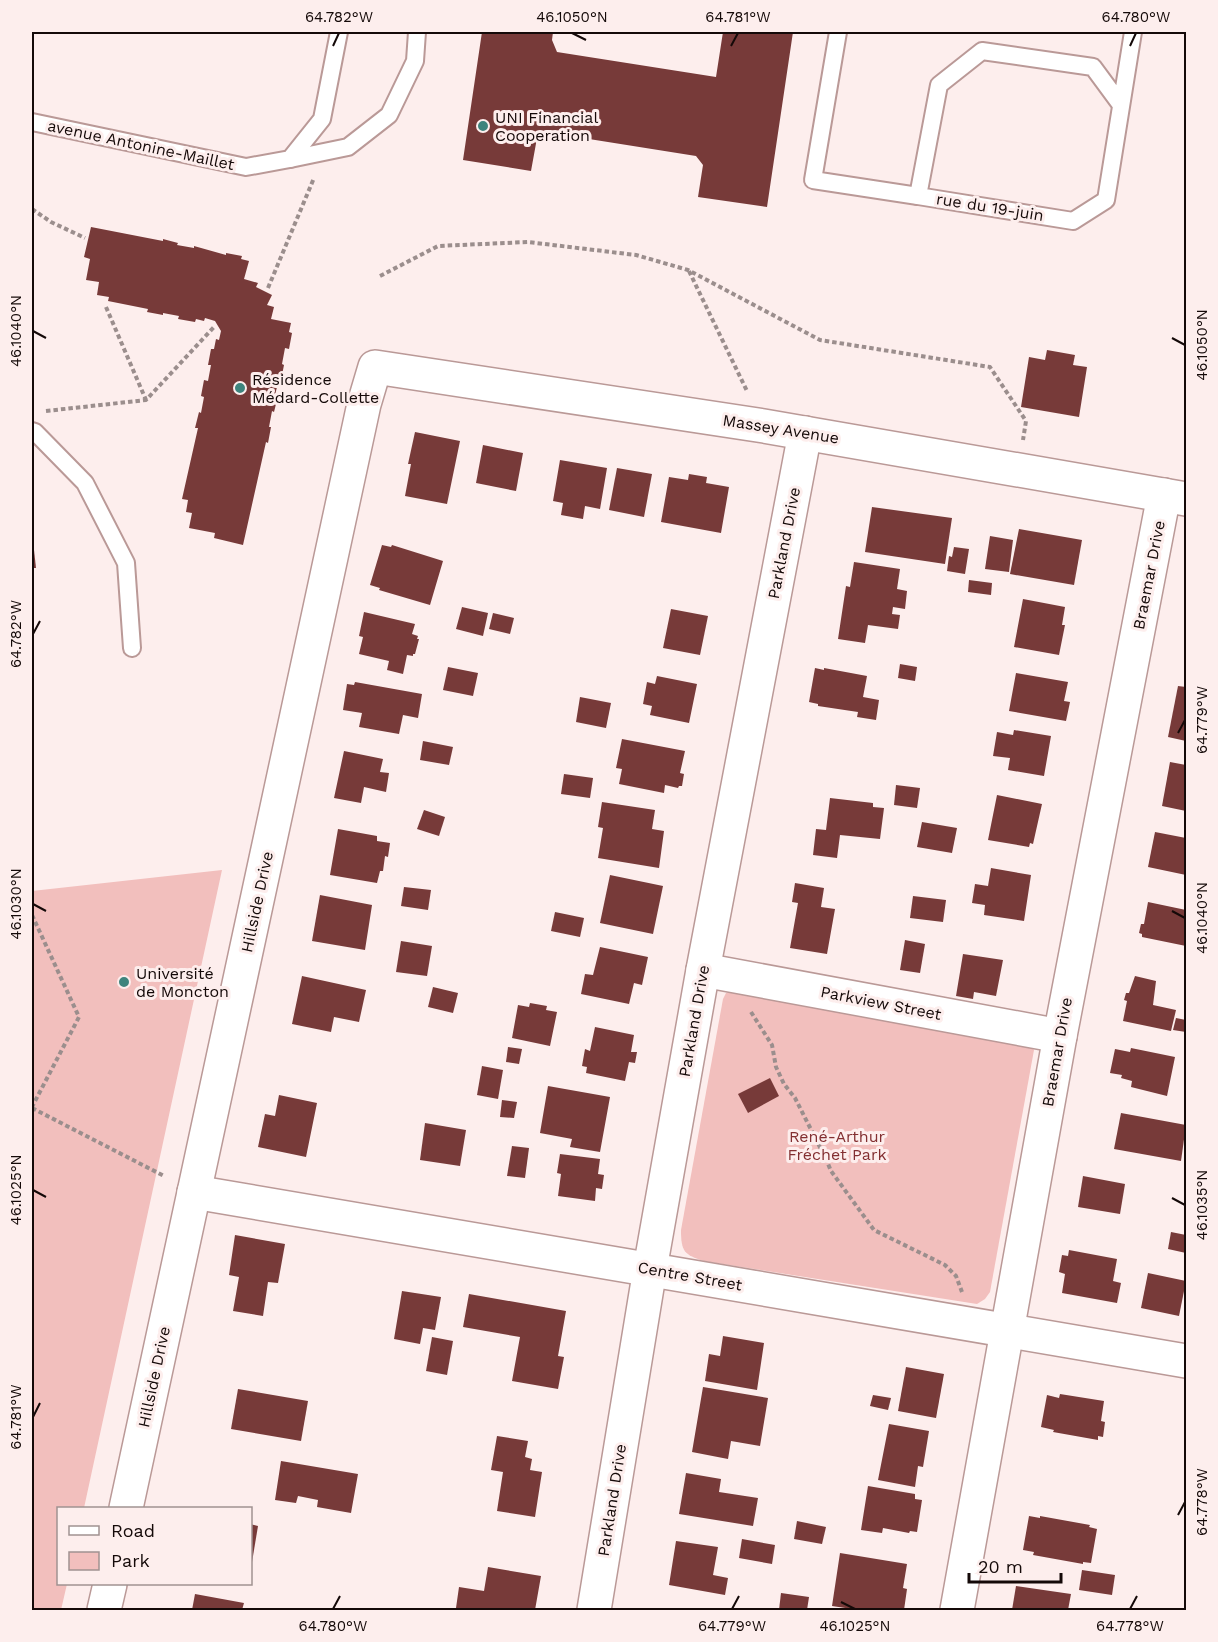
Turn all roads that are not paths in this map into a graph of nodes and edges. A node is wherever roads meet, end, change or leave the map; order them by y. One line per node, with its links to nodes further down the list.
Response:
1 (339, 32): 7 (lane)
2 (417, 32): 7 (lane, avenue Antonine-Maillet)
3 (838, 32): 8 (lane)
4 (1133, 32): 5 (lane, rue du 19-juin)
5 (1121, 105): 8 (lane, rue du 19-juin); 8 (lane, rue du 19-juin)
6 (32, 122): 7 (lane, avenue Antonine-Maillet)
7 (290, 159)
8 (918, 196)
9 (375, 367): 11 (street, Massey Avenue); 16 (street, Hillside Drive)
10 (32, 431): 13 (lane)
11 (805, 433): 12 (street, Massey Avenue); 14 (street, Parkland Drive)
12 (1175, 497): 15 (street, Braemar Drive)
13 (132, 648)
14 (716, 972): 15 (street, Parkview Street); 17 (street, Parkland Drive)
15 (1060, 1036): 18 (street, Braemar Drive)
16 (194, 1192): 17 (street, Centre Street); 20 (street, Hillside Drive)
17 (650, 1269): 18 (street, Centre Street); 23 (street, Parkland Drive)
18 (1007, 1330): 19 (street, Centre Street); 24 (street, Braemar Drive)
19 (1186, 1361)
20 (126, 1507)
21 (110, 1585): 22 (street)
22 (104, 1611)
23 (594, 1611)
24 (957, 1611)

